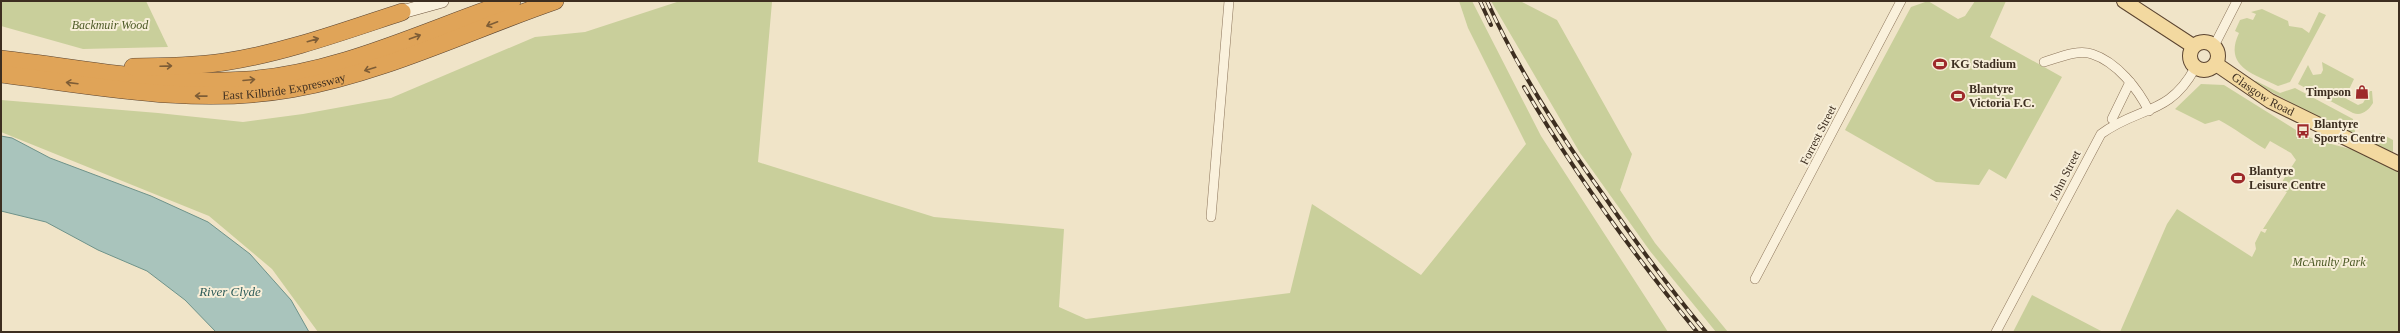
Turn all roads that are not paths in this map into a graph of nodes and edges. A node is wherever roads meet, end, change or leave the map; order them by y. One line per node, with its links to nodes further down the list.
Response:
1 (442, 1): 8 (main road)
2 (512, 1): 14 (highway, East Kilbride Expressway, one-way to 2)
3 (555, 1): 16 (highway, East Kilbride Expressway, one-way to 16)
4 (1229, 1): 21 (street)
5 (1901, 1): 22 (street, Forrest Street)
6 (2237, 1): 10 (street)
7 (2129, 2): 9 (main road)
8 (402, 12): 14 (highway, one-way to 8)
9 (2192, 46): 10 (main road); 15 (main road)
10 (2214, 46): 13 (main road)
11 (1, 59): 14 (highway, East Kilbride Expressway)
12 (2044, 62): 17 (street)
13 (2216, 64): 15 (main road); 20 (main road, Glasgow Road)
14 (43, 65)
15 (2196, 68): 18 (street, John Street)
16 (1, 74)
17 (2130, 82): 18 (street); 19 (street)
18 (2149, 111): 23 (street, John Street)
19 (2112, 119)
20 (2399, 164)
21 (1211, 217)
22 (1755, 279)
23 (1996, 332)

